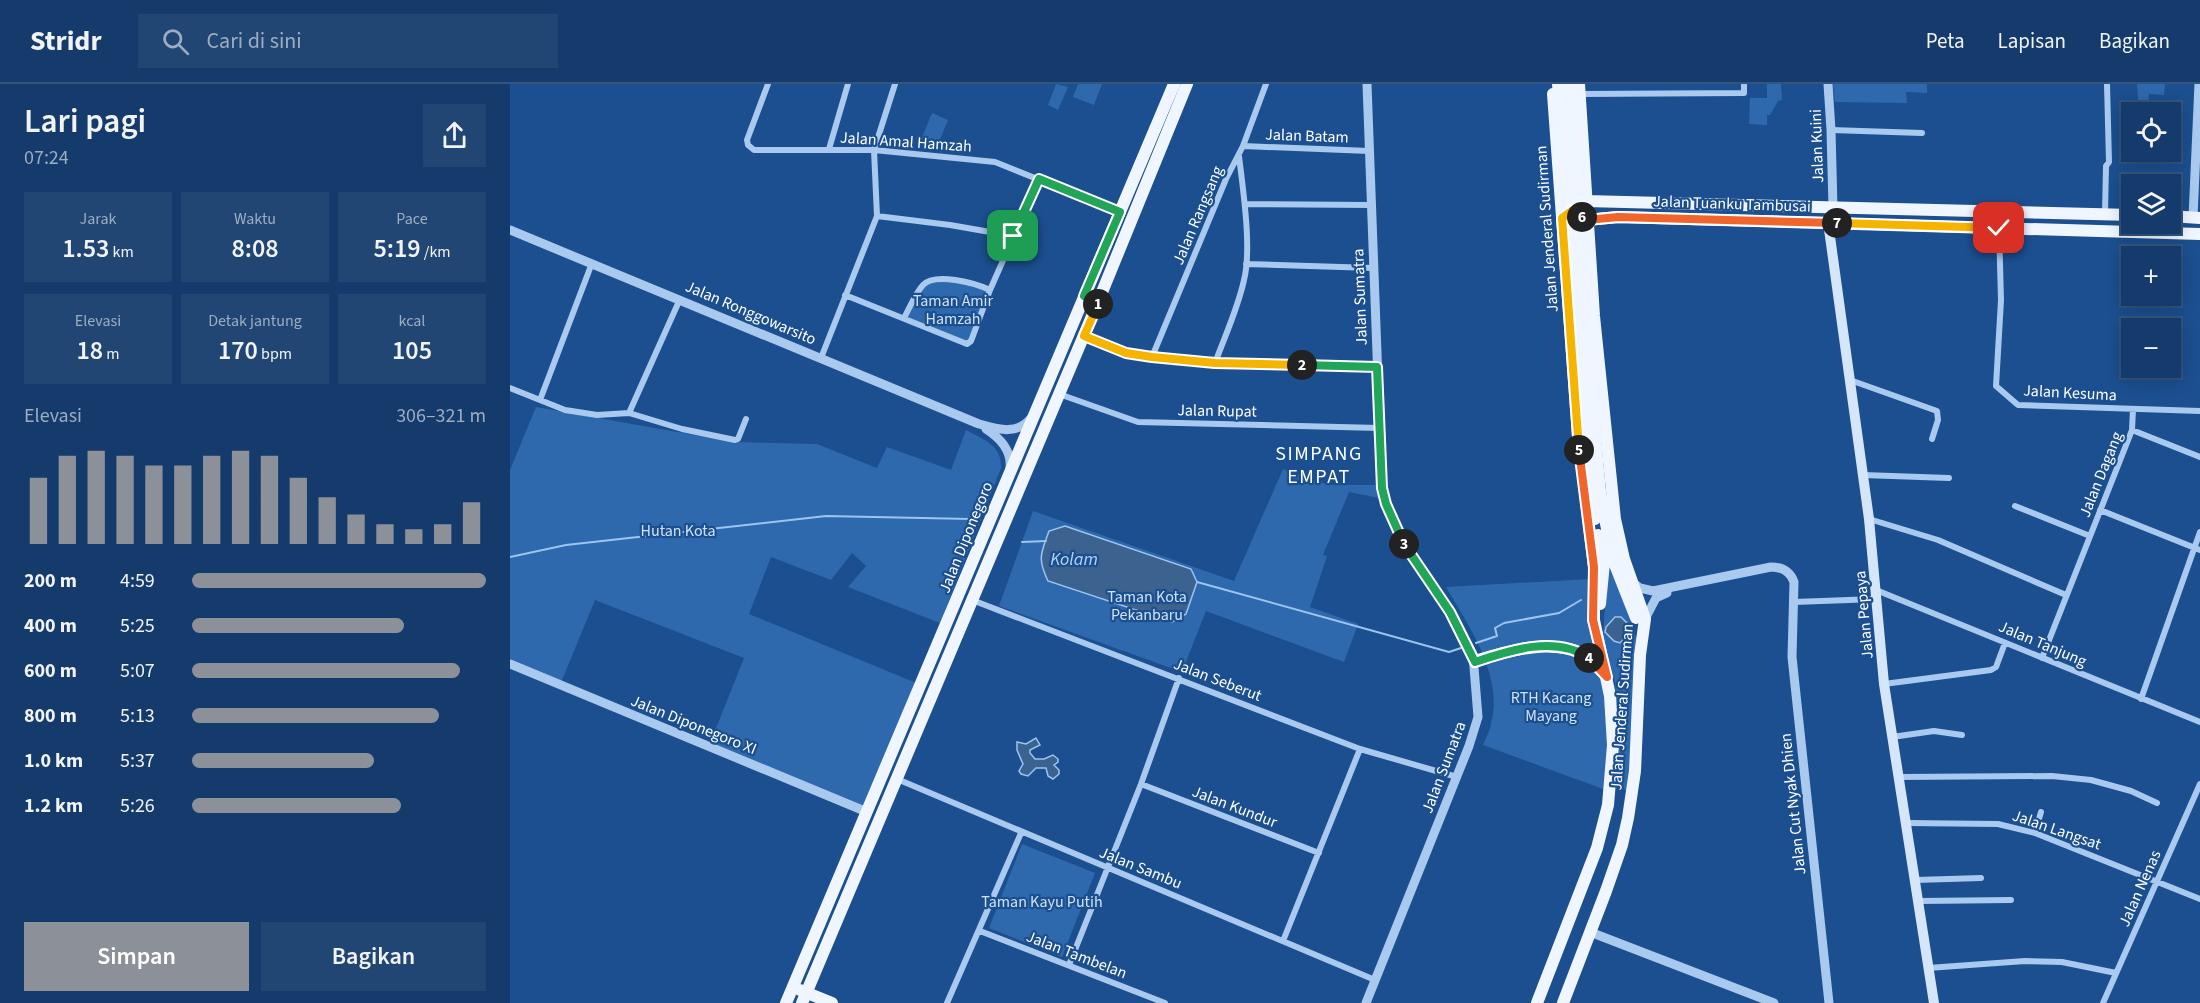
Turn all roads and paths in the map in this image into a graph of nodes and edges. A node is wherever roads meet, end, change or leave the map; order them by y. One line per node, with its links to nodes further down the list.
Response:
1 (768, 84): 18 (street, Jalan Amal Hamzah)
2 (848, 84): 18 (street)
3 (895, 84): 19 (street)
4 (1173, 84): 29 (main road, Jalan Diponegoro)
5 (1187, 84): 49 (main road, Jalan Diponegoro)
6 (1266, 84): 17 (street, Jalan Rangsang)
7 (1367, 84): 20 (street, Jalan Sumatra)
8 (1555, 84): 14 (main road); 23 (main road, Jalan Jenderal Sudirman); 81 (main road, bridge)
9 (1568, 84): 81 (main road, bridge)
10 (1744, 84): 14 (street)
11 (1828, 84): 15 (street, Jalan Kuini)
12 (2108, 84): 30 (street)
13 (2199, 84): 35 (street)
14 (1577, 88): 24 (main road, Jalan Jenderal Sudirman)
15 (1831, 130): 16 (street); 27 (street, Jalan Kuini)
16 (1922, 133)
17 (1243, 146): 20 (street, Jalan Batam); 21 (street, Jalan Rangsang)
18 (829, 149): 19 (street, Jalan Amal Hamzah)
19 (873, 150): 22 (street, Jalan Amal Hamzah); 32 (street)
20 (1369, 151): 26 (street, Jalan Sumatra)
21 (1239, 155): 25 (street); 55 (street, Jalan Rangsang)
22 (1039, 179): 29 (street, Jalan Amal Hamzah); 41 (street)
23 (1560, 200): 28 (main road); 34 (main road, Jalan Jenderal Sudirman)
24 (1586, 201): 27 (main road, Jalan Tuanku Tambusai); 28 (main road); 36 (main road, Jalan Jenderal Sudirman)
25 (1245, 204): 26 (street); 43 (street)
26 (1370, 204): 44 (street, Jalan Sumatra)
27 (1833, 208): 30 (main road, Jalan Tuanku Tambusai)
28 (1573, 210): 34 (main road); 36 (main road)
29 (1120, 212): 47 (main road, Jalan Diponegoro)
30 (2105, 213): 31 (main road, Jalan Tuanku Tambusai)
31 (2121, 214)
32 (877, 216): 41 (street); 46 (street)
33 (2181, 217): 35 (main road)
34 (1562, 218): 52 (main road, Jalan Jenderal Sudirman)
35 (2197, 218)
36 (1587, 220): 37 (main road, Jalan Tuanku Tambusai); 53 (main road, Jalan Jenderal Sudirman)
37 (1828, 222): 38 (main road, Jalan Tuanku Tambusai); 58 (main road, Jalan Pepaya)
38 (1999, 228): 40 (main road, Jalan Tuanku Tambusai); 62 (street, Jalan Kesuma)
39 (511, 232): 42 (street, Jalan Ronggowarsito)
40 (2200, 234)
41 (1013, 236): 45 (street)
42 (592, 263): 48 (street, Jalan Ronggowarsito); 61 (street)
43 (1246, 264): 44 (street); 56 (street)
44 (1373, 268): 57 (street, Jalan Sumatra)
45 (990, 290): 50 (street); 50 (street)
46 (845, 295): 50 (street); 54 (street)
47 (1084, 296): 49 (main road); 65 (main road, Jalan Diponegoro)
48 (681, 299): 54 (street, Jalan Ronggowarsito); 64 (street)
49 (1098, 302): 51 (main road, Jalan Diponegoro)
50 (904, 318)
51 (1084, 336): 55 (street); 60 (main road, Jalan Diponegoro)
52 (1571, 348): 53 (main road); 90 (main road, Jalan Jenderal Sudirman)
53 (1597, 348): 82 (main road, Jalan Jenderal Sudirman)
54 (821, 357): 67 (street, Jalan Ronggowarsito)
55 (1152, 357): 56 (street)
56 (1215, 363): 57 (street)
57 (1377, 367): 68 (street, Jalan Sumatra)
58 (1850, 380): 70 (street); 73 (main road, Jalan Pepaya)
59 (510, 388): 61 (street)
60 (1059, 394): 68 (street, Jalan Rupat); 86 (main road, Jalan Diponegoro)
61 (540, 400): 64 (street)
62 (2133, 409): 63 (street, Jalan Kesuma); 69 (street)
63 (2200, 411)
64 (629, 413): 66 (street)
65 (1031, 418): 67 (street, Jalan Ronggowarsito); 72 (main road, Jalan Diponegoro)
66 (746, 419)
67 (979, 424): 72 (street, Jalan Ronggowarsito)
68 (1379, 428): 93 (street, Jalan Sumatra)
69 (2132, 430): 71 (street, Jalan Dagang); 76 (street, Jalan Dagang)
70 (1932, 439)
71 (2200, 457)
72 (1010, 470): 99 (main road, Jalan Diponegoro)
73 (1863, 475): 74 (street); 77 (main road, Jalan Pepaya)
74 (1949, 478)
75 (2015, 506): 79 (street)
76 (2100, 510): 79 (street, Jalan Dagang); 80 (street)
77 (1869, 519): 84 (main road, Jalan Pepaya); 85 (street)
78 (2200, 532): 80 (street)
79 (2090, 536): 85 (street, Jalan Dagang)
80 (2197, 549): 98 (street)
81 (1609, 562): 89 (main road); 90 (main road)
82 (1631, 581): 83 (street); 88 (main road, Jalan Jenderal Sudirman)
83 (1689, 585): 87 (street, Jalan Cut Nyak Dhien); 88 (street)
84 (1875, 594): 87 (street); 91 (street, Jalan Tanjung); 97 (main road, Jalan Pepaya)
85 (2066, 595): 92 (street, Jalan Dagang)
86 (972, 600): 96 (street, Jalan Seberut); 100 (main road, Jalan Diponegoro)
87 (1794, 602): 141 (street, Jalan Cut Nyak Dhien)
88 (1645, 619): 89 (main road, Jalan Jenderal Sudirman)
89 (1641, 636): 125 (main road, Jalan Jenderal Sudirman)
90 (1598, 639): 95 (main road, Jalan Jenderal Sudirman)
91 (2005, 643): 92 (street, Jalan Tanjung); 97 (street)
92 (2042, 658): 98 (street, Jalan Tanjung)
93 (1475, 662): 95 (main road); 105 (street, Jalan Sumatra)
94 (510, 664): 111 (street, Jalan Diponegoro XI)
95 (1607, 677): 138 (main road, Jalan Jenderal Sudirman)
96 (1179, 678): 104 (street, Jalan Seberut); 108 (street)
97 (1884, 684): 103 (main road, Jalan Pepaya)
98 (2141, 699): 101 (street, Jalan Tanjung)
99 (909, 713): 100 (main road); 111 (main road, Jalan Diponegoro)
100 (922, 718): 107 (main road, Jalan Diponegoro)
101 (2200, 722)
102 (1962, 735): 103 (street)
103 (1892, 737): 106 (main road, Jalan Pepaya)
104 (1360, 749): 105 (street, Jalan Seberut); 116 (street)
105 (1456, 777): 130 (street, Jalan Sumatra)
106 (1899, 777): 110 (street); 113 (main road, Jalan Pepaya)
107 (897, 779): 114 (street, Jalan Sambu); 132 (main road, Jalan Diponegoro)
108 (1141, 784): 116 (street, Jalan Kundur); 117 (street)
109 (2200, 784): 120 (street, Jalan Nenas)
110 (2157, 803)
111 (867, 812): 131 (main road, Jalan Diponegoro)
112 (2042, 812): 115 (street)
113 (1908, 823): 115 (street, Jalan Langsat); 119 (main road, Jalan Pepaya)
114 (1022, 833): 117 (street, Jalan Sambu); 124 (street)
115 (2036, 833): 120 (street, Jalan Langsat)
116 (1319, 853): 126 (street)
117 (1107, 868): 126 (street, Jalan Sambu); 127 (street)
118 (1981, 878): 119 (street)
119 (1916, 880): 123 (main road, Jalan Pepaya)
120 (2157, 881): 121 (street, Jalan Langsat); 129 (street, Jalan Nenas)
121 (2200, 899)
122 (2011, 900): 123 (street)
123 (1920, 902): 128 (main road, Jalan Pepaya)
124 (980, 931): 127 (street, Jalan Tambelan); 135 (street)
125 (1590, 932): 139 (main road, Jalan Jenderal Sudirman); 140 (street)
126 (1283, 940): 130 (street, Jalan Sambu)
127 (1069, 965): 136 (street, Jalan Tambelan)
128 (1928, 968): 129 (street); 142 (main road, Jalan Pepaya)
129 (2116, 973): 143 (street, Jalan Nenas)
130 (1374, 980): 137 (street, Jalan Sumatra)
131 (793, 987): 132 (main road); 133 (main road, Jalan Diponegoro)
132 (804, 998): 134 (main road)
133 (787, 1003)
134 (832, 1003)
135 (946, 1003)
136 (1165, 1003)
137 (1366, 1003)
138 (1538, 1003)
139 (1563, 1003)
140 (1774, 1003)
141 (1828, 1003)
142 (1934, 1003)
143 (2103, 1003)

